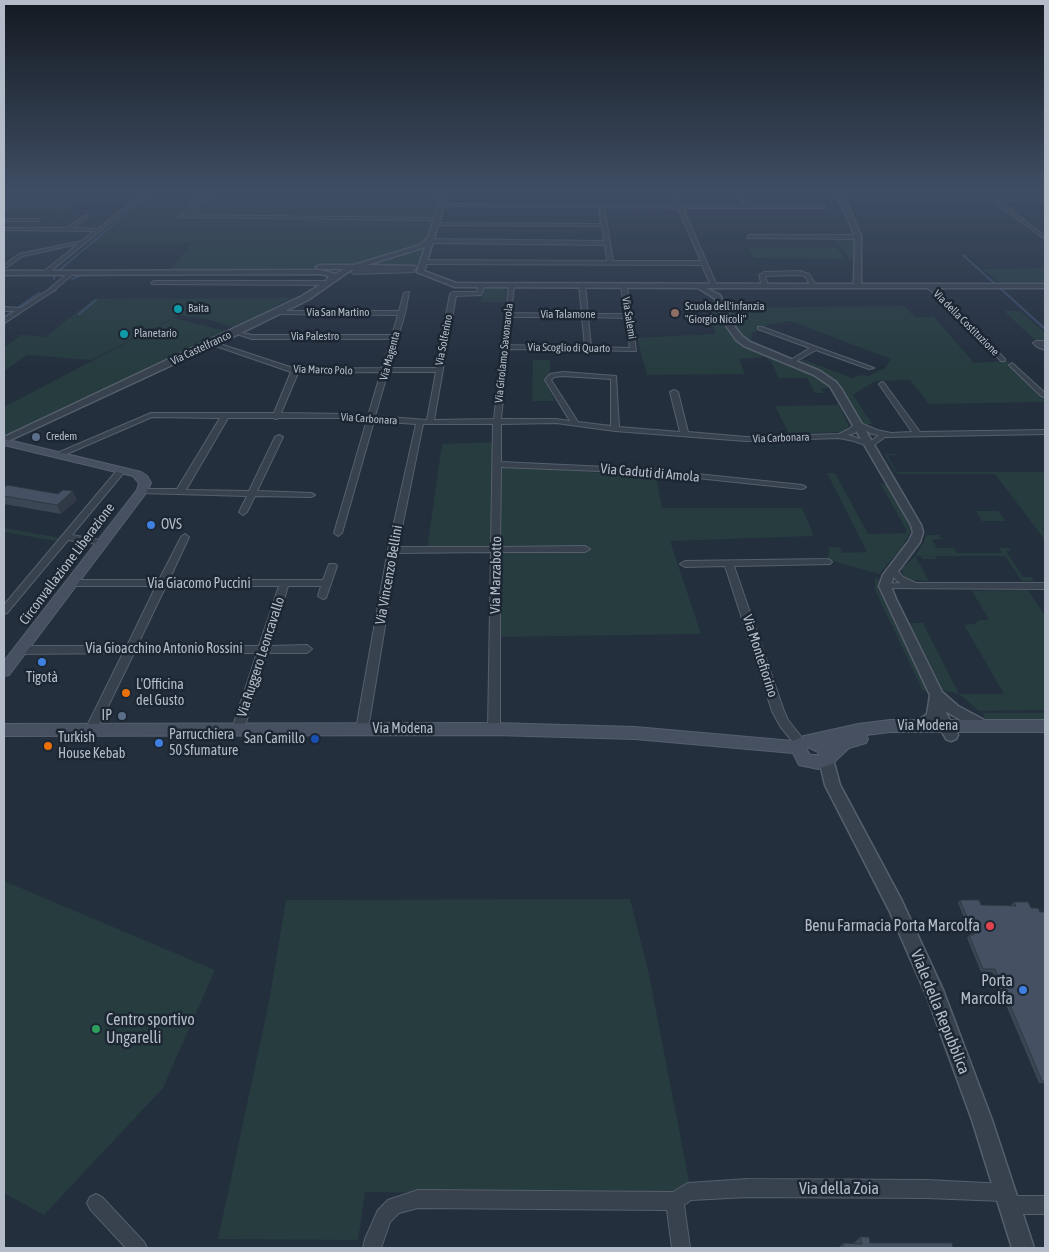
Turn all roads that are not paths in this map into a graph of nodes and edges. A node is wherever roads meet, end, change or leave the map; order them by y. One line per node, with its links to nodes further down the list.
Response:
1 (37, 251): 12 (street)
2 (72, 251): 17 (street)
3 (407, 251): 8 (street, Via Castelfranco)
4 (428, 251): 9 (street)
5 (608, 251): 10 (street)
6 (699, 251): 11 (street)
7 (858, 251): 21 (street)
8 (397, 255): 13 (street, Via Castelfranco); 15 (street, Via Castelfranco)
9 (425, 262): 10 (street); 14 (street)
10 (610, 262): 11 (street)
11 (704, 263): 31 (street)
12 (4, 267)
13 (355, 269): 14 (street); 14 (street); 15 (street); 19 (street, Via Castelfranco)
14 (416, 270): 22 (street)
15 (247, 272): 18 (street); 19 (street)
16 (4, 273): 17 (street)
17 (45, 273): 18 (street)
18 (70, 274): 33 (street)
19 (328, 282): 20 (street); 34 (street, Via Castelfranco)
20 (154, 283)
21 (858, 284): 27 (street); 29 (street)
22 (482, 285): 24 (street); 52 (street, Via Solferino)
23 (582, 285): 24 (street); 25 (street); 37 (street)
24 (511, 286): 36 (street, Via Girolamo Savonarola)
25 (624, 286): 31 (street); 38 (street, Via Salemi)
26 (765, 286): 27 (street); 27 (street); 31 (street)
27 (814, 286)
28 (1045, 286): 29 (street)
29 (930, 287): 57 (street, Via della Costituzione)
30 (407, 293): 35 (street, Via Magenta)
31 (716, 293): 50 (street)
32 (4, 309): 33 (street)
33 (18, 309): 39 (street)
34 (273, 313): 35 (street, Via San Martino); 41 (street, Via Castelfranco)
35 (402, 313): 42 (street, Via Magenta)
36 (508, 315): 37 (street, Via Talamone); 45 (street, Via Girolamo Savonarola)
37 (584, 315): 38 (street, Via Talamone); 48 (street)
38 (628, 316): 49 (street, Via Salemi)
39 (4, 321)
40 (760, 328): 46 (street)
41 (236, 332): 42 (street, Via Palestro); 44 (street, Via Castelfranco)
42 (395, 337): 54 (street, Via Magenta)
43 (1045, 342): 47 (street)
44 (212, 343): 53 (street, Via Marco Polo); 73 (street, Via Castelfranco)
45 (504, 347): 48 (street, Via Scoglio di Quarto); 61 (street, Via Girolamo Savonarola)
46 (815, 348): 50 (street); 51 (street)
47 (1045, 348)
48 (588, 349): 49 (street, Via Scoglio di Quarto)
49 (634, 350)
50 (791, 362): 64 (street)
51 (871, 368)
52 (439, 370): 54 (street, Via Marco Polo); 62 (street, Via Solferino)
53 (295, 371): 54 (street, Via Marco Polo); 59 (street)
54 (386, 371): 60 (street, Via Magenta)
55 (882, 384): 68 (street)
56 (674, 392): 69 (street)
57 (1043, 395)
58 (225, 416): 59 (street, Via Carbonara); 75 (street, Via Carbonara); 80 (street)
59 (276, 416): 60 (street, Via Carbonara)
60 (372, 419): 62 (street, Via Carbonara); 84 (street, Via Magenta)
61 (497, 421): 62 (street, Via Carbonara); 63 (street, Via Carbonara); 76 (street, Via Marzabotto)
62 (425, 422): 89 (street, Via Vincenzo Bellini)
63 (575, 423): 65 (street, Via Carbonara); 65 (street)
64 (858, 424): 67 (street); 70 (street); 71 (street)
65 (615, 429): 69 (street, Via Carbonara)
66 (1045, 432): 68 (street, Via Carbonara)
67 (884, 434): 68 (street, Via Carbonara); 70 (street, Via Carbonara); 74 (street)
68 (917, 434)
69 (685, 435): 71 (street, Via Carbonara)
70 (864, 435): 71 (street, Via Carbonara); 74 (street)
71 (843, 436): 74 (street, Via Carbonara)
72 (279, 437): 81 (street)
73 (4, 441): 75 (main road)
74 (871, 446): 95 (street)
75 (59, 454): 77 (main road)
76 (497, 464): 78 (street, Via Caduti di Amola); 90 (street, Via Marzabotto)
77 (122, 470): 79 (main road); 85 (street)
78 (802, 488)
79 (142, 491): 80 (street); 87 (main road, Circonvallazione Liberazione)
80 (180, 492): 81 (street)
81 (252, 493): 82 (street); 83 (street)
82 (311, 494)
83 (243, 512)
84 (338, 533)
85 (66, 536): 87 (street); 104 (street)
86 (185, 537): 97 (street)
87 (102, 543): 96 (main road, Circonvallazione Liberazione)
88 (585, 549): 90 (street)
89 (392, 550): 90 (street); 115 (street, Via Vincenzo Bellini)
90 (496, 551): 116 (street, Via Marzabotto)
91 (827, 562): 93 (street)
92 (685, 564): 93 (street)
93 (729, 564): 121 (street, Via Montefiorino)
94 (332, 566): 98 (street)
95 (892, 569): 101 (street); 102 (street)
96 (71, 583): 97 (street, Via Giacomo Puccini); 108 (main road, Circonvallazione Liberazione)
97 (163, 583): 99 (street, Via Giacomo Puccini); 105 (street)
98 (327, 583): 99 (street, Via Giacomo Puccini); 103 (street)
99 (284, 584): 106 (street, Via Ruggero Leoncavallo)
100 (1045, 586): 101 (street)
101 (922, 587): 102 (street)
102 (886, 588): 110 (street)
103 (323, 596)
104 (4, 611)
105 (130, 648): 106 (street, Via Gioacchino Antonio Rossini); 108 (street, Via Gioacchino Antonio Rossini); 118 (street)
106 (262, 649): 107 (street, Via Gioacchino Antonio Rossini); 114 (street, Via Ruggero Leoncavallo)
107 (307, 649)
108 (12, 656): 109 (main road, Circonvallazione Liberazione)
109 (4, 672)
110 (940, 703): 111 (street); 112 (street); 119 (street)
111 (921, 726): 119 (main road, Via Modena); 121 (main road, Via Modena)
112 (983, 726): 113 (main road, Via Modena); 119 (main road, Via Modena)
113 (1045, 726)
114 (238, 729): 115 (main road, Via Modena); 118 (main road, Via Modena)
115 (362, 729): 116 (main road, Via Modena)
116 (494, 729): 121 (main road, Via Modena)
117 (4, 730): 118 (main road, Via Modena)
118 (91, 730)
119 (955, 730): 120 (main road, Via Modena); 122 (main road, Via Modena)
120 (1045, 734)
121 (806, 751): 122 (street, Viale della Repubblica); 122 (main road)
122 (829, 768): 123 (street, Viale della Repubblica)
123 (1008, 1199): 124 (street, Via della Zoia); 126 (street, Via della Zoia); 130 (street, Viale della Repubblica)
124 (676, 1201): 128 (street, Via della Zoia); 129 (street)
125 (96, 1203): 127 (street)
126 (1045, 1205)
127 (138, 1248)
128 (372, 1248)
129 (681, 1248)
130 (1023, 1248)

